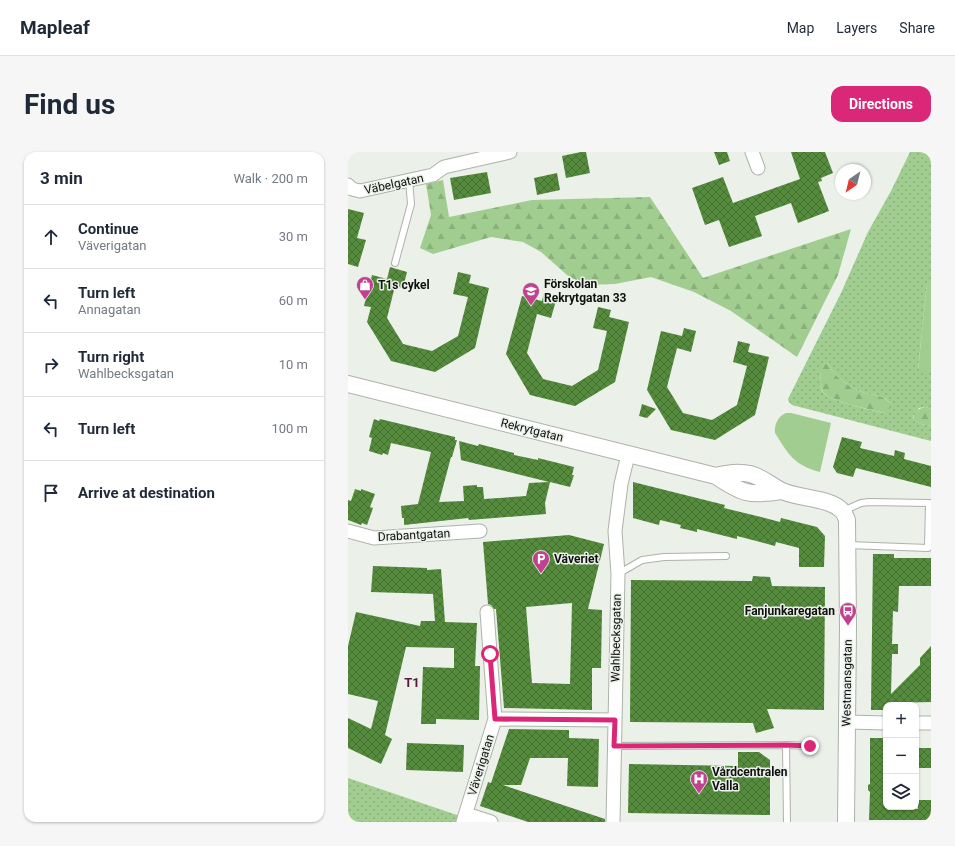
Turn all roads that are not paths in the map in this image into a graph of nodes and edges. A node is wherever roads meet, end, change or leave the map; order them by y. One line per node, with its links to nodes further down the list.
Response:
1 (510, 152): 4 (street, Väbelgatan)
2 (752, 152): 3 (street)
3 (758, 168)
4 (409, 180): 5 (street, Väbelgatan); 6 (lane)
5 (349, 188)
6 (395, 263)
7 (348, 384): 8 (street, Rekrytgatan)
8 (628, 455): 9 (street, Rekrytgatan); 14 (street, Wahlbecksgatan)
9 (845, 516): 12 (street, Westmansgatan); 12 (lane)
10 (348, 531): 11 (street, Drabantgatan)
11 (480, 531)
12 (848, 545): 18 (street, Westmansgatan)
13 (726, 556): 14 (lane)
14 (618, 574): 17 (street, Wahlbecksgatan)
15 (486, 612): 16 (street, Väverigatan)
16 (495, 719): 17 (street); 25 (street, Väverigatan)
17 (615, 720): 23 (street, Wahlbecksgatan)
18 (847, 722): 19 (street); 29 (street, Westmansgatan)
19 (883, 723)
20 (919, 723): 21 (street)
21 (931, 723)
22 (786, 745): 23 (lane); 24 (lane); 28 (lane)
23 (614, 746): 27 (street, Wahlbecksgatan)
24 (810, 746)
25 (465, 818): 26 (street)
26 (491, 822)
27 (613, 822)
28 (787, 822)
29 (846, 822)

